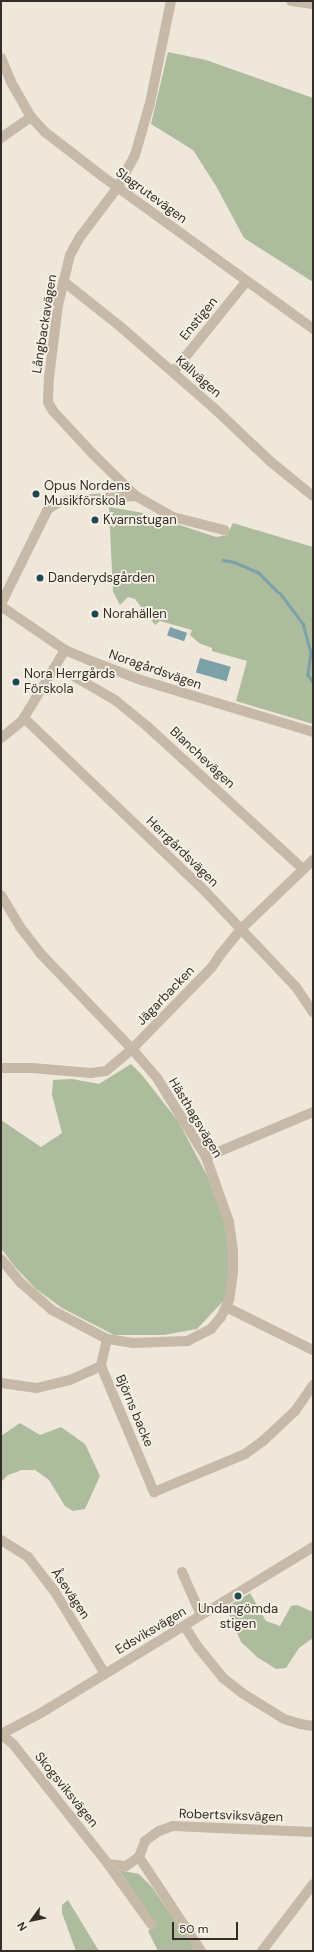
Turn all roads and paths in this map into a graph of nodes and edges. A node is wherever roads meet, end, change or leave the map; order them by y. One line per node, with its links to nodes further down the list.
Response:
1 (171, 1): 7 (street, Långbackavägen)
2 (291, 1): 3 (street)
3 (313, 4)
4 (1, 58): 5 (street, Slagrutevägen)
5 (31, 117): 6 (street); 7 (street, Slagrutevägen)
6 (1, 138)
7 (118, 187): 8 (street, Långbackavägen); 9 (street, Slagrutevägen)
8 (63, 281): 11 (street, Källvägen); 12 (street, Långbackavägen)
9 (246, 282): 10 (street, Slagrutevägen); 11 (street, Enstigen)
10 (313, 330)
11 (173, 372): 13 (street, Källvägen)
12 (136, 496): 14 (street); 15 (street)
13 (313, 496)
14 (224, 530)
15 (1, 605): 16 (street, Noragårdsvägen)
16 (64, 650): 18 (street); 19 (street, Noragårdsvägen)
17 (75, 677): 22 (street, Blanchevägen)
18 (24, 718): 20 (street); 24 (street, Herrgårdsvägen)
19 (313, 732)
20 (1, 738)
21 (313, 860): 22 (street, Jägarbacken)
22 (303, 869): 24 (street, Jägarbacken)
23 (1, 895): 26 (street, Hästhagsvägen)
24 (240, 930): 25 (street, Herrgårdsvägen); 26 (street, Jägarbacken)
25 (313, 1012)
26 (132, 1049): 27 (street, Jägarbacken); 29 (street, Hästhagsvägen)
27 (1, 1068)
28 (313, 1112): 29 (street)
29 (206, 1157): 31 (street, Hästhagsvägen)
30 (1, 1259): 32 (street, Hästhagsvägen)
31 (226, 1307): 32 (street, Hästhagsvägen); 33 (street)
32 (107, 1339): 34 (street, Björns backe)
33 (313, 1350)
34 (101, 1366): 35 (street); 36 (street, Björns backe)
35 (1, 1383)
36 (313, 1385)
37 (1, 1540): 42 (street, Åsevägen)
38 (313, 1547): 40 (street, Edsviksvägen)
39 (182, 1572): 40 (street)
40 (201, 1615): 41 (street, Edsviksvägen)
41 (185, 1627): 42 (street, Edsviksvägen); 43 (street)
42 (105, 1674): 44 (street, Edsviksvägen)
43 (313, 1726)
44 (1, 1734): 47 (street, Skogsviksvägen)
45 (313, 1832): 46 (street, Robertsviksvägen)
46 (139, 1857): 47 (street); 50 (street)
47 (108, 1864): 49 (street, Skogsviksvägen)
48 (313, 1884): 51 (street)
49 (152, 1925)
50 (201, 1951)
51 (262, 1951)

